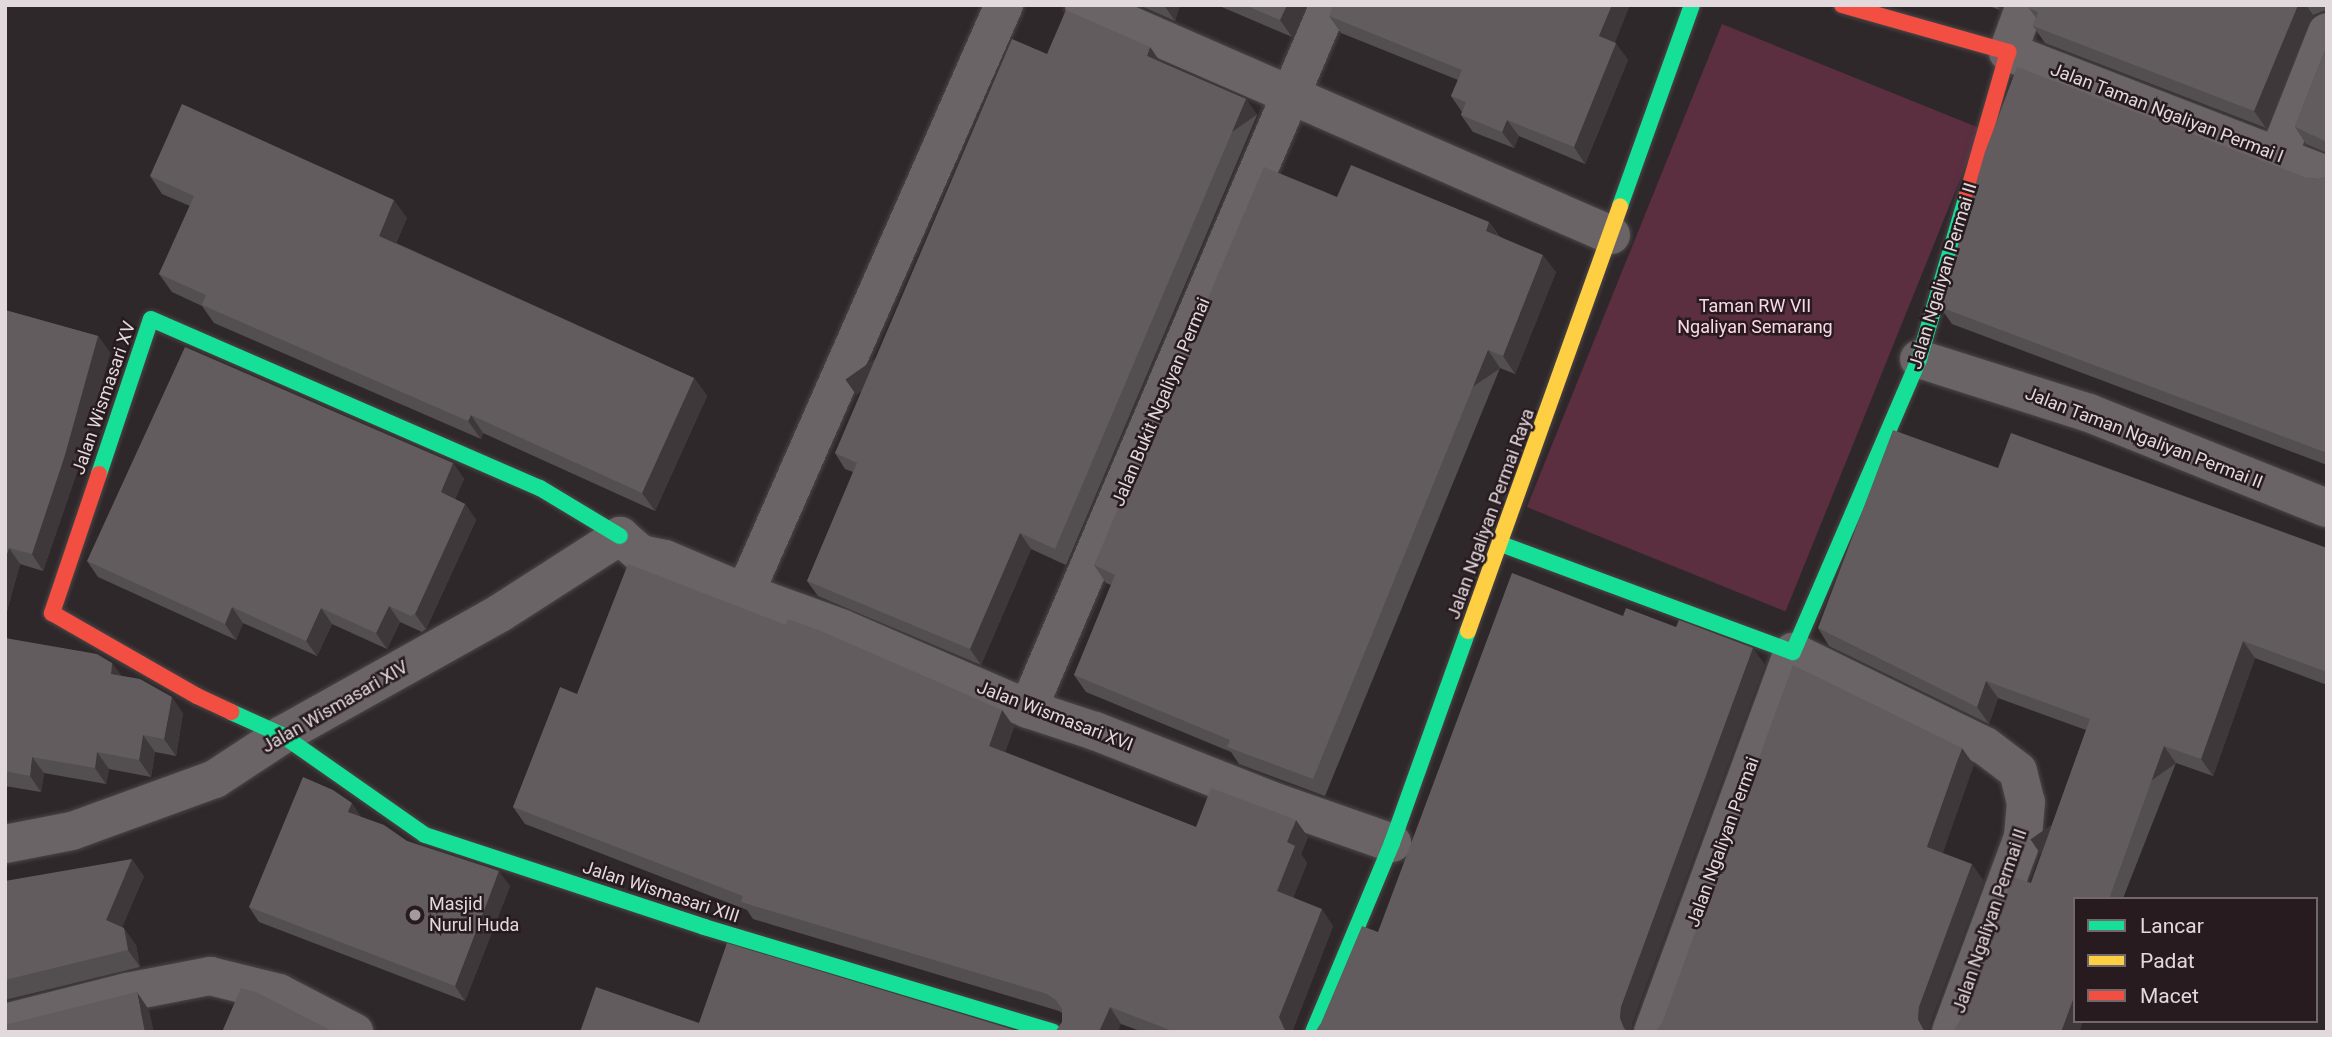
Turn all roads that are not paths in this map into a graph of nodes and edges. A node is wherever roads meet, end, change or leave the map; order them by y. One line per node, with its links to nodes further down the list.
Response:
1 (1004, 5): 17 (street)
2 (1084, 5): 9 (street)
3 (1329, 5): 9 (street, Jalan Bukit Ngaliyan Permai)
4 (1692, 5): 12 (street, Jalan Ngaliyan Permai Raya)
5 (1842, 5): 8 (street)
6 (2025, 5): 8 (street)
7 (2327, 32): 10 (street)
8 (2008, 52): 10 (street, Jalan Taman Ngaliyan Permai I); 13 (street, Jalan Ngaliyan Permai II)
9 (1292, 95): 12 (street); 19 (street, Jalan Bukit Ngaliyan Permai)
10 (2278, 156): 11 (street, Jalan Taman Ngaliyan Permai I)
11 (2327, 175)
12 (1611, 235): 15 (street, Jalan Ngaliyan Permai Raya)
13 (1919, 359): 14 (street, Jalan Taman Ngaliyan Permai II); 18 (street, Jalan Ngaliyan Permai II)
14 (2327, 508)
15 (1501, 544): 18 (street, Jalan Ngaliyan Permai II); 21 (street, Jalan Ngaliyan Permai Raya)
16 (631, 545): 17 (street, Jalan Wismasari XVI); 20 (street, Jalan Wismasari XIV); 20 (street, Jalan Wismasari XV)
17 (745, 593): 19 (street, Jalan Wismasari XVI)
18 (1793, 652): 27 (street, Jalan Ngaliyan Permai); 28 (street, Jalan Ngaliyan Permai II)
19 (1028, 709): 21 (street, Jalan Wismasari XVI)
20 (282, 735): 22 (street, Jalan Wismasari XIV); 25 (street, Jalan Wismasari XIII)
21 (1392, 843): 26 (street, Jalan Ngaliyan Permai Raya)
22 (5, 845)
23 (5, 1023): 24 (street)
24 (354, 1032)
25 (1053, 1032)
26 (1313, 1032)
27 (1653, 1032)
28 (1951, 1032)

